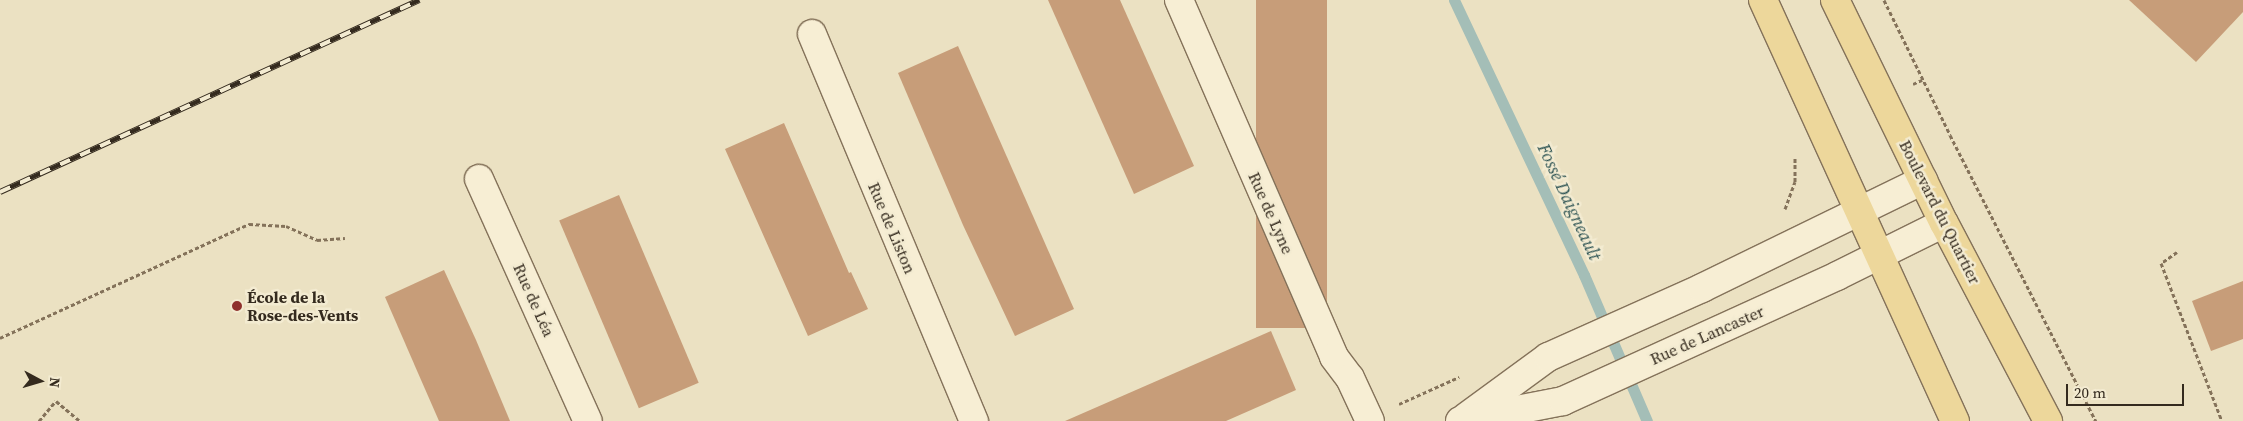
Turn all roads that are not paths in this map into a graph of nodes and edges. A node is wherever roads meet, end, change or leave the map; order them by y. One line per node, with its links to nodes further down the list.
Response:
1 (1179, 0): 10 (street, Rue de Lyne)
2 (1763, 0): 7 (main road)
3 (1835, 0): 6 (main road, Boulevard du Quartier)
4 (812, 34): 12 (street, Rue de Liston)
5 (479, 179): 11 (street, Rue de Léa)
6 (1923, 180): 7 (street, Rue de Lancaster); 8 (main road, Boulevard du Quartier)
7 (1859, 211): 9 (main road); 13 (street, Rue de Lancaster)
8 (1944, 223): 9 (street, Rue de Lancaster); 15 (main road, Boulevard du Quartier)
9 (1880, 255): 13 (street, Rue de Lancaster); 14 (main road)
10 (1381, 414)
11 (588, 421)
12 (974, 421)
13 (1460, 421)
14 (1956, 421)
15 (2048, 421)

